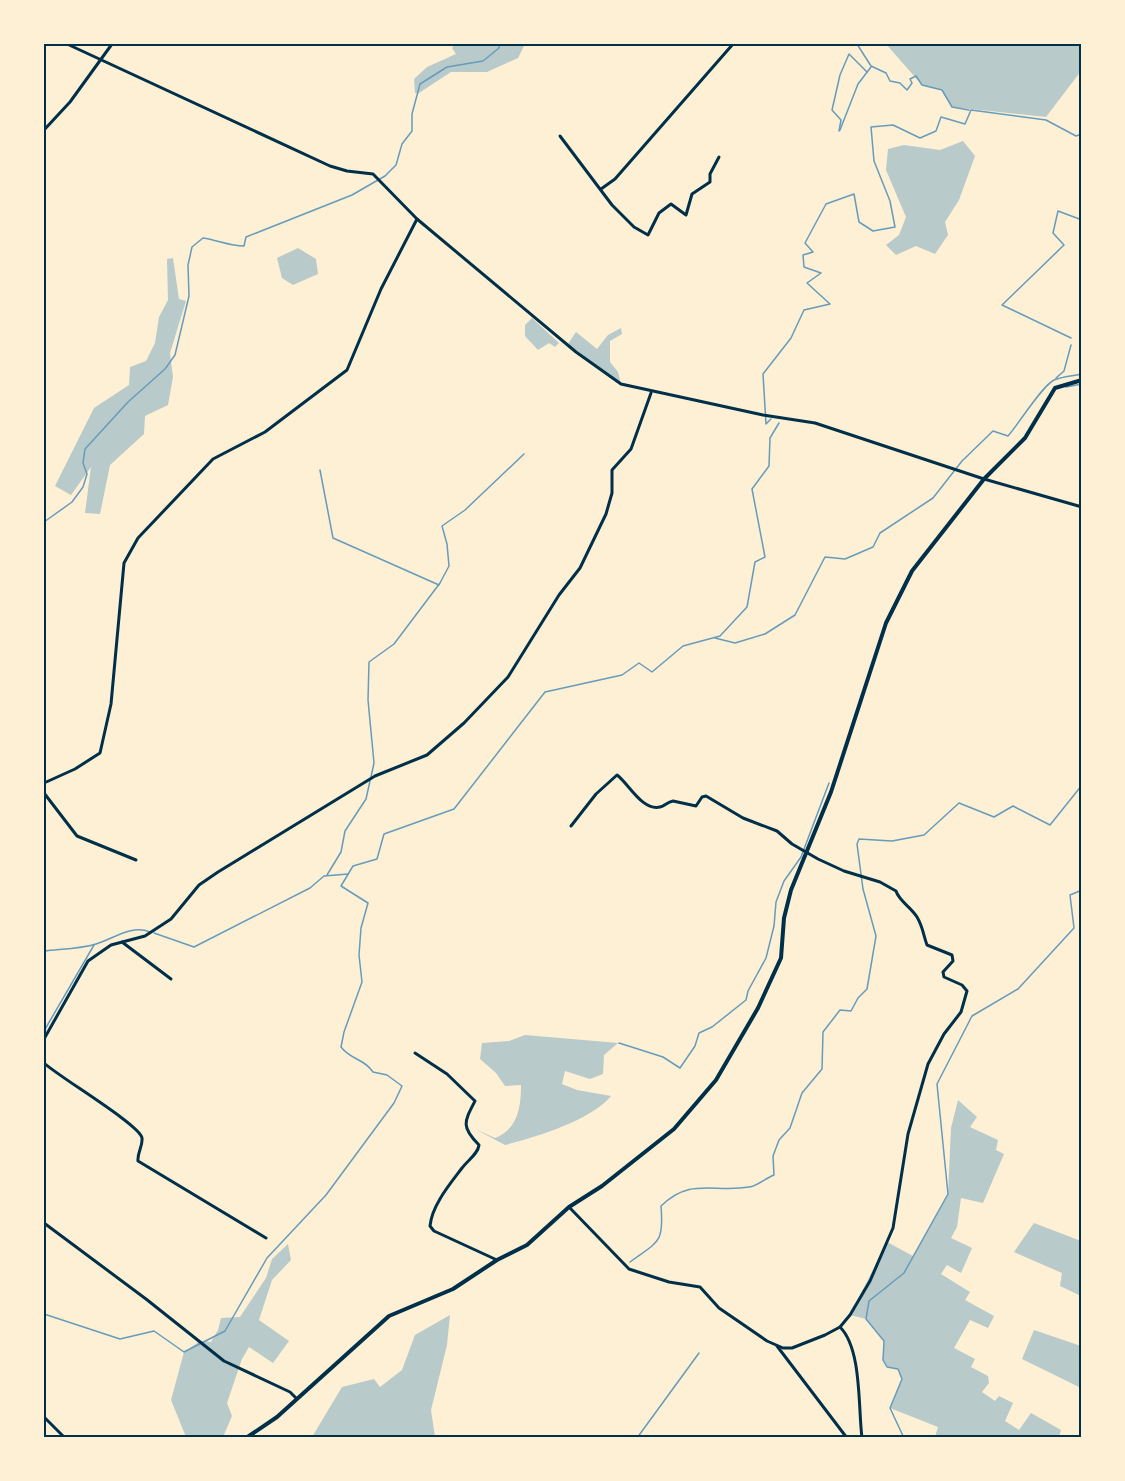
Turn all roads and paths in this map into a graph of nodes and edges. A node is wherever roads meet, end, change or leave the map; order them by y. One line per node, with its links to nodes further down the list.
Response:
1 (67, 44): 4 (street)
2 (112, 44): 4 (street)
3 (733, 44): 8 (street)
4 (100, 59): 5 (street); 9 (street)
5 (44, 130)
6 (560, 136): 8 (street)
7 (719, 157): 8 (street)
8 (601, 189)
9 (417, 219): 11 (street); 14 (street)
10 (1082, 380): 12 (street)
11 (651, 392): 12 (street); 19 (street)
12 (984, 479): 13 (street); 17 (street)
13 (1082, 507)
14 (44, 783)
15 (44, 793): 18 (street)
16 (571, 826): 17 (street)
17 (807, 853): 24 (street); 28 (street)
18 (136, 860)
19 (122, 942): 20 (street); 21 (street)
20 (171, 979)
21 (44, 1039)
22 (415, 1053): 27 (street)
23 (44, 1063): 26 (street)
24 (569, 1207): 27 (street); 29 (street)
25 (44, 1223): 30 (street)
26 (266, 1238)
27 (497, 1260): 30 (street)
28 (840, 1327): 29 (street); 35 (street)
29 (776, 1345): 34 (street)
30 (296, 1398): 33 (street)
31 (45, 1418): 32 (street)
32 (65, 1437)
33 (246, 1437)
34 (847, 1437)
35 (862, 1437)

